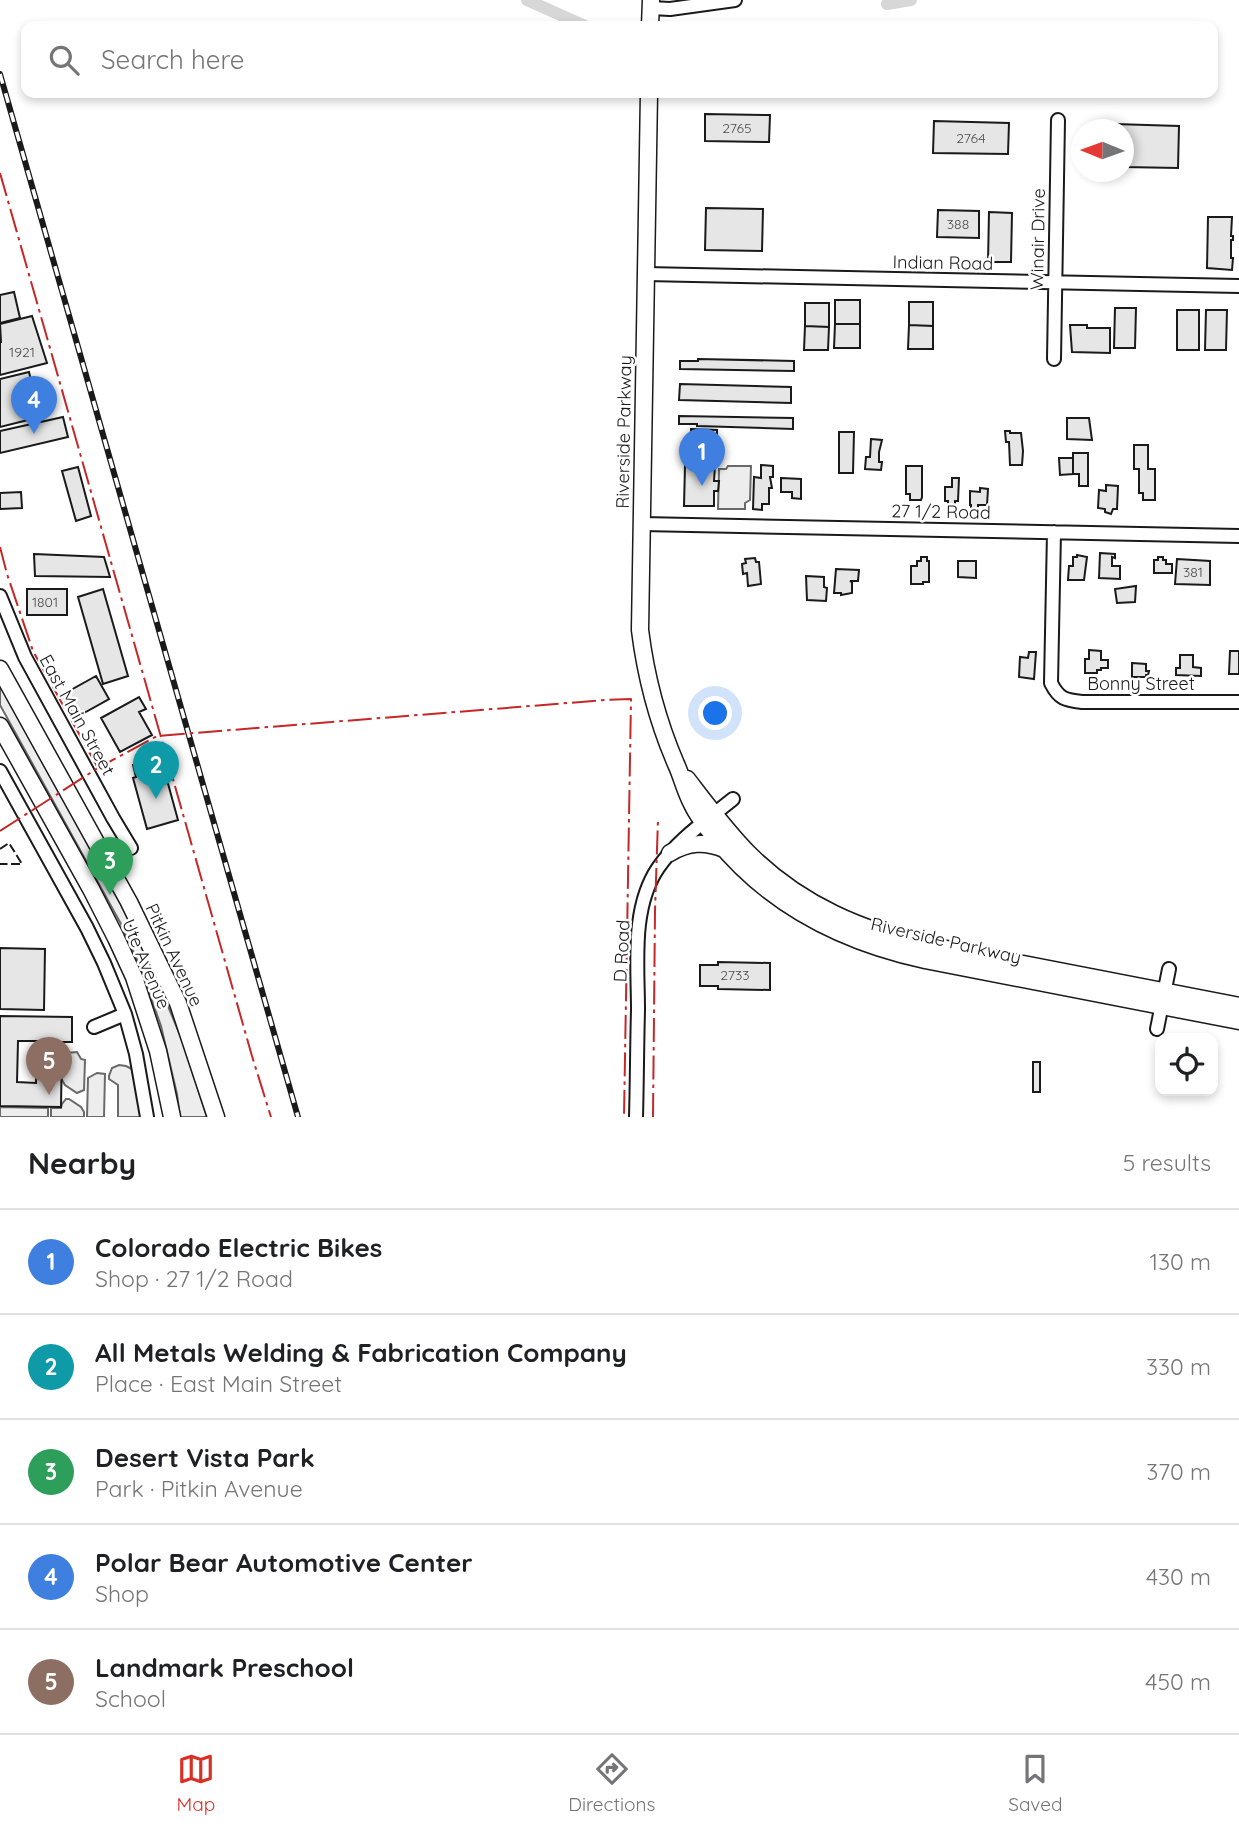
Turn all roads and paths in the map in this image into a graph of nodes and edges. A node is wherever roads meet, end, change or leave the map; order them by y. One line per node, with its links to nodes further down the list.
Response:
1 (732, 0): 2 (street)
2 (698, 2): 3 (street)
3 (651, 4)
4 (649, 98): 6 (main road, Riverside Parkway)
5 (1058, 120): 7 (street, Winair Drive)
6 (646, 274): 7 (street, Indian Road); 10 (main road, Riverside Parkway)
7 (1055, 282): 8 (street, Indian Road); 9 (street, Winair Drive)
8 (1239, 286)
9 (1054, 359)
10 (642, 524): 11 (street, 27 1/2 Road); 19 (main road, Riverside Parkway)
11 (1054, 532): 12 (street, 27 1/2 Road); 15 (street, Bonny Street)
12 (1239, 536)
13 (0, 596): 20 (street, East Main Street)
14 (0, 669): 32 (main road, Pitkin Avenue)
15 (1239, 702)
16 (0, 726): 31 (main road, Ute Avenue)
17 (0, 771): 26 (street)
18 (733, 799): 19 (street, D Road)
19 (709, 818): 21 (main road, Riverside Parkway); 22 (street, D Road); 24 (main road, Riverside Parkway)
20 (131, 848)
21 (725, 850): 22 (main road); 24 (main road, Riverside Parkway)
22 (670, 853): 33 (street, D Road)
23 (1169, 969): 24 (street)
24 (1163, 999): 25 (main road, Riverside Parkway); 27 (main road, Riverside Parkway); 29 (street)
25 (1239, 1006)
26 (125, 1014): 28 (street); 30 (street)
27 (1239, 1021)
28 (94, 1027)
29 (1157, 1029)
30 (147, 1117)
31 (172, 1117)
32 (216, 1117)
33 (636, 1117)

